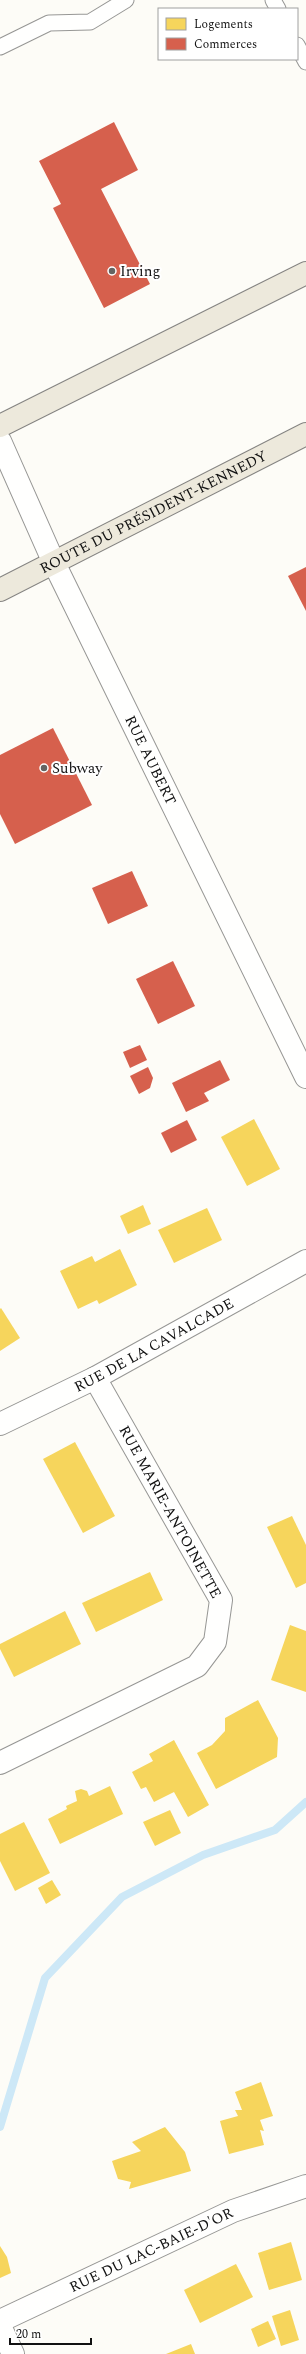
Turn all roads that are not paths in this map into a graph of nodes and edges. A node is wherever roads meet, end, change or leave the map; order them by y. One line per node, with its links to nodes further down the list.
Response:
1 (126, 0): 2 (lane)
2 (0, 47)
3 (298, 47): 4 (lane)
4 (306, 62)
5 (306, 273): 6 (main road)
6 (0, 426)
7 (306, 434): 9 (main road, ROUTE DU PRÉSIDENT-KENNEDY)
8 (0, 441): 9 (street, RUE AUBERT)
9 (54, 563): 10 (main road, ROUTE DU PRÉSIDENT-KENNEDY); 11 (street, RUE AUBERT)
10 (0, 590)
11 (306, 1077)
12 (306, 1261): 13 (street, RUE DE LA CAVALCADE)
13 (95, 1378): 14 (street, RUE DE LA CAVALCADE); 15 (street, RUE MARIE-ANTOINETTE)
14 (0, 1424)
15 (0, 1763)
16 (306, 2186): 17 (street, RUE DU LAC-BAIE-D'OR)
17 (0, 2321)
18 (0, 2326): 19 (street)
19 (13, 2354)

